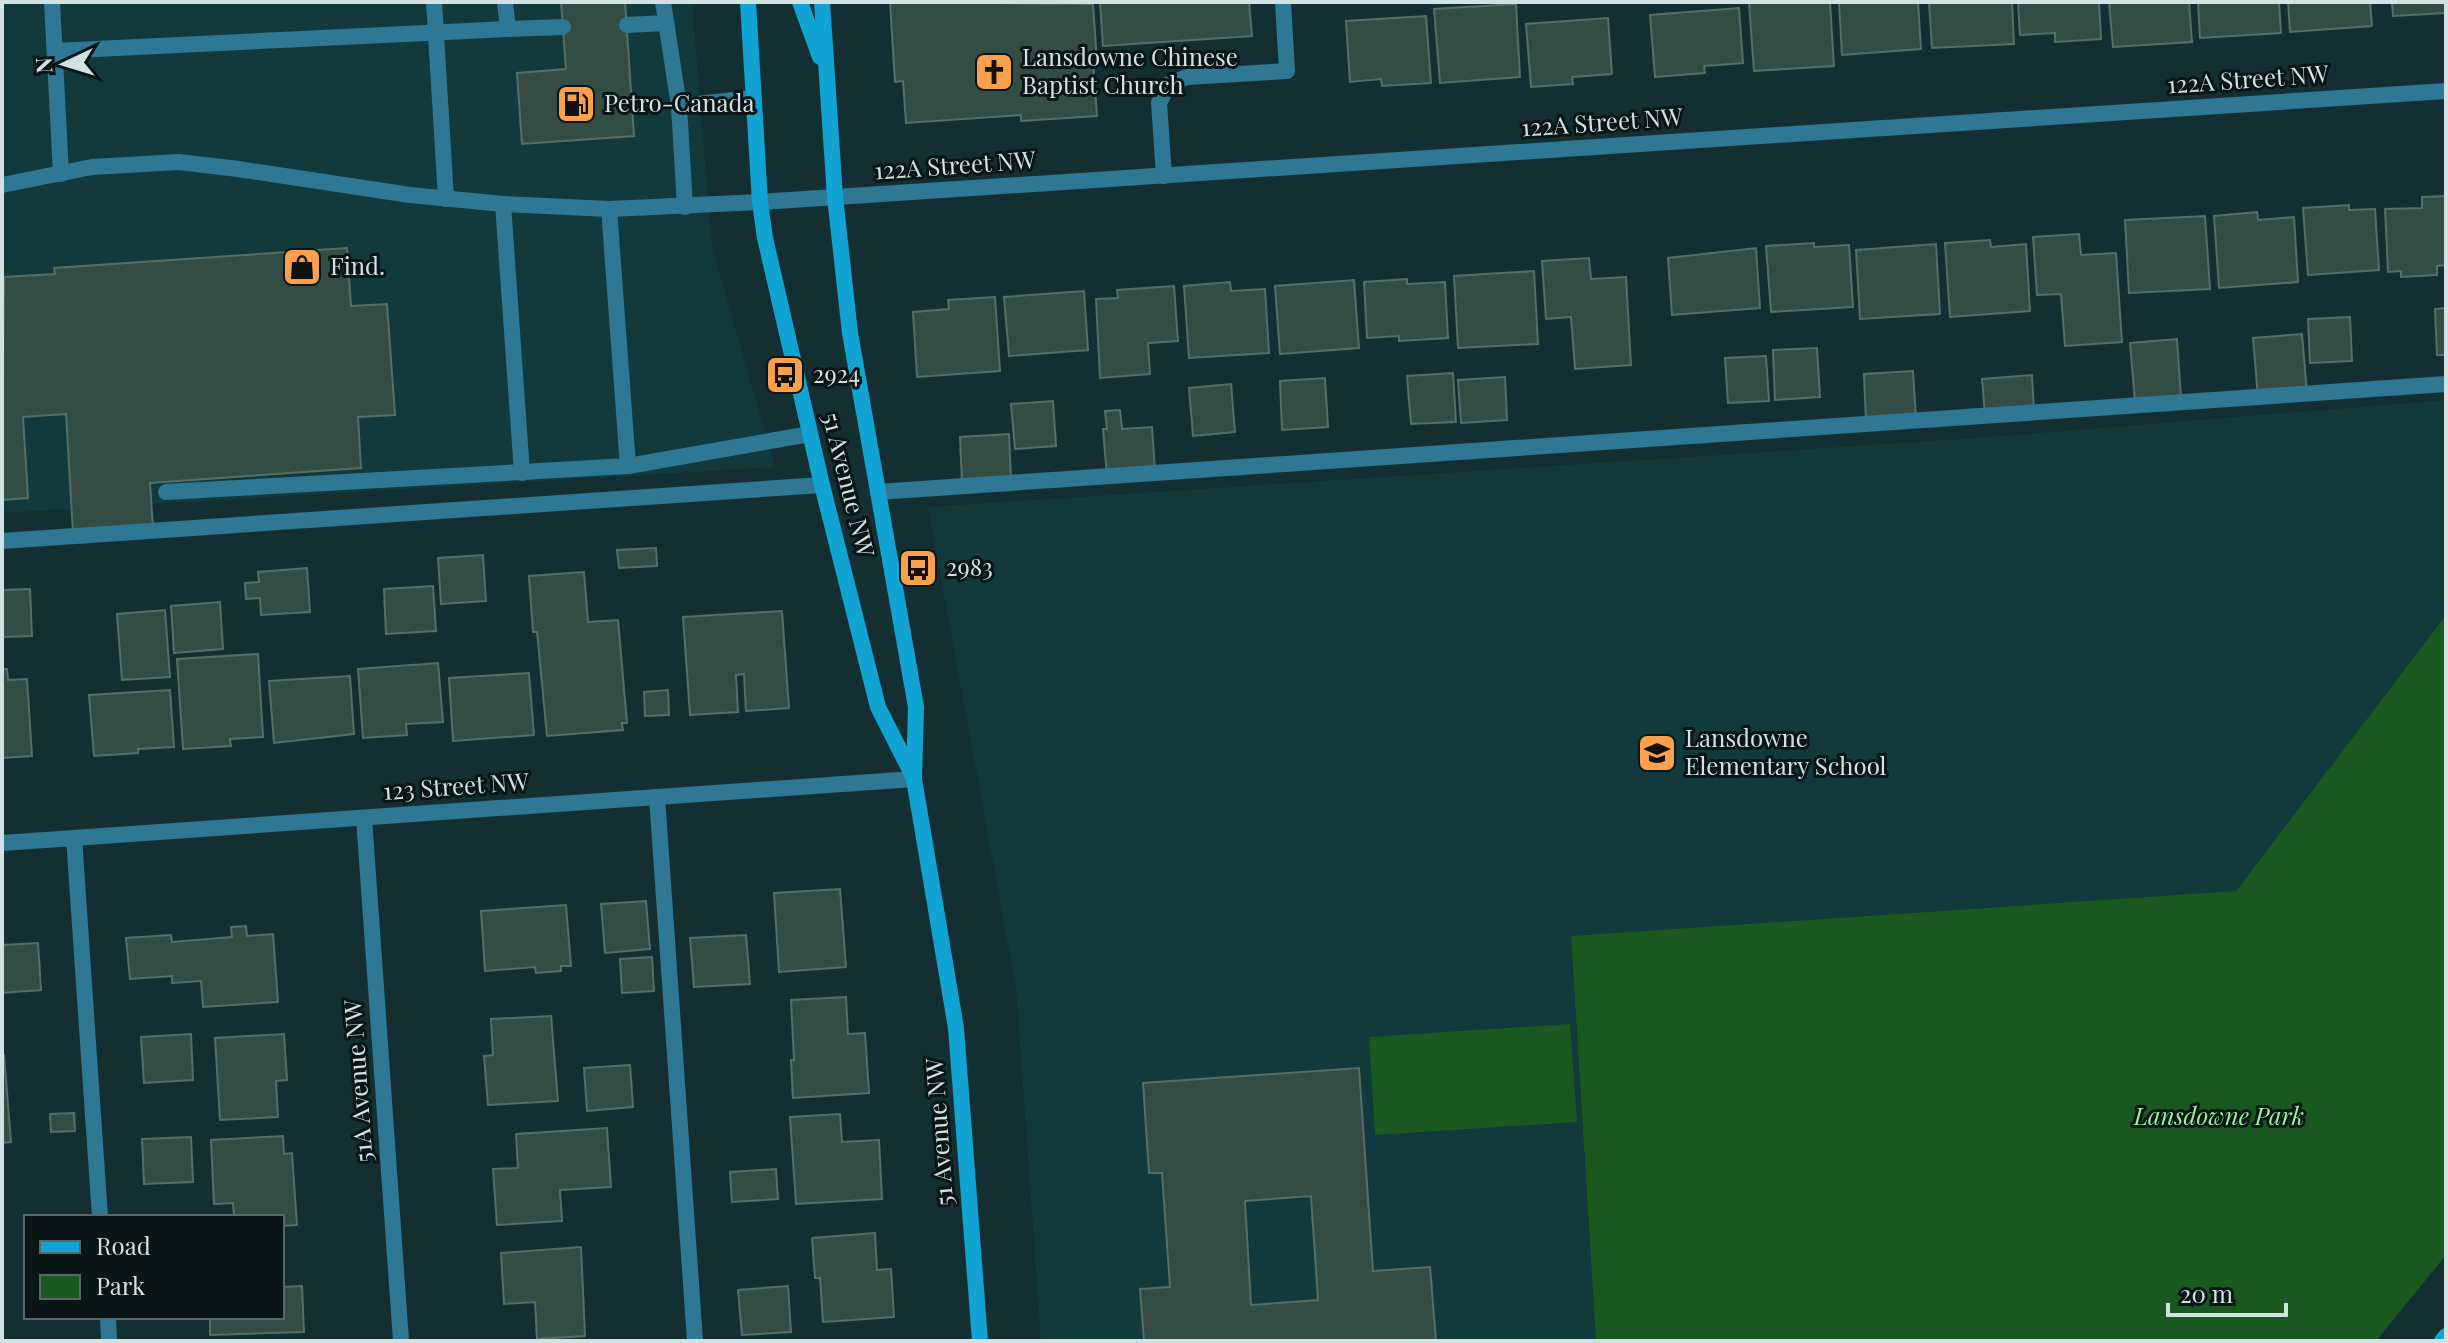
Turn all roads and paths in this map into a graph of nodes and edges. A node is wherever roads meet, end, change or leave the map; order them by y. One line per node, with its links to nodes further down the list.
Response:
1 (52, 2): 14 (street)
2 (434, 2): 13 (street)
3 (505, 2): 12 (street)
4 (663, 2): 9 (street)
5 (748, 2): 17 (street, 51 Avenue NW)
6 (800, 2): 15 (street)
7 (822, 2): 15 (street, 51 Avenue NW)
8 (1283, 2): 20 (street)
9 (666, 23): 10 (street); 18 (street)
10 (627, 25)
11 (563, 27): 12 (street)
12 (508, 29): 13 (street)
13 (436, 33): 14 (street); 23 (street)
14 (55, 51): 19 (street)
15 (826, 73): 22 (street, 51 Avenue NW)
16 (2446, 91): 20 (street, 122A Street NW)
17 (753, 98): 18 (street); 24 (street, 51 Avenue NW)
18 (679, 106): 26 (street)
19 (61, 174): 21 (street, 122A Street NW); 23 (street, 122A Street NW)
20 (1164, 176): 22 (street, 122A Street NW)
21 (2, 185)
22 (835, 197): 24 (street, 122A Street NW); 34 (street, 51 Avenue NW)
23 (446, 199): 25 (street, 122A Street NW)
24 (760, 202): 26 (street, 122A Street NW); 29 (street, 51 Avenue NW)
25 (503, 204): 27 (street, 122A Street NW); 31 (street)
26 (685, 207): 27 (street, 122A Street NW)
27 (609, 209): 30 (street)
28 (2446, 384): 34 (street)
29 (810, 434): 30 (street); 32 (street, 51 Avenue NW)
30 (628, 466): 31 (street)
31 (522, 473): 33 (street)
32 (822, 485): 35 (street); 36 (street, 51 Avenue NW)
33 (166, 492)
34 (878, 492): 36 (street, 51 Avenue NW)
35 (2, 541)
36 (914, 779): 37 (street, 123 Street NW); 47 (street, 51 Avenue NW)
37 (657, 797): 38 (street, 123 Street NW); 46 (street)
38 (364, 818): 39 (street, 123 Street NW); 45 (street, 51A Avenue NW)
39 (74, 838): 40 (street, 123 Street NW); 41 (street)
40 (2, 843)
41 (100, 1215)
42 (108, 1319): 44 (street)
43 (2446, 1336): 48 (street)
44 (109, 1341)
45 (401, 1341)
46 (695, 1341)
47 (980, 1341)
48 (2442, 1341)

